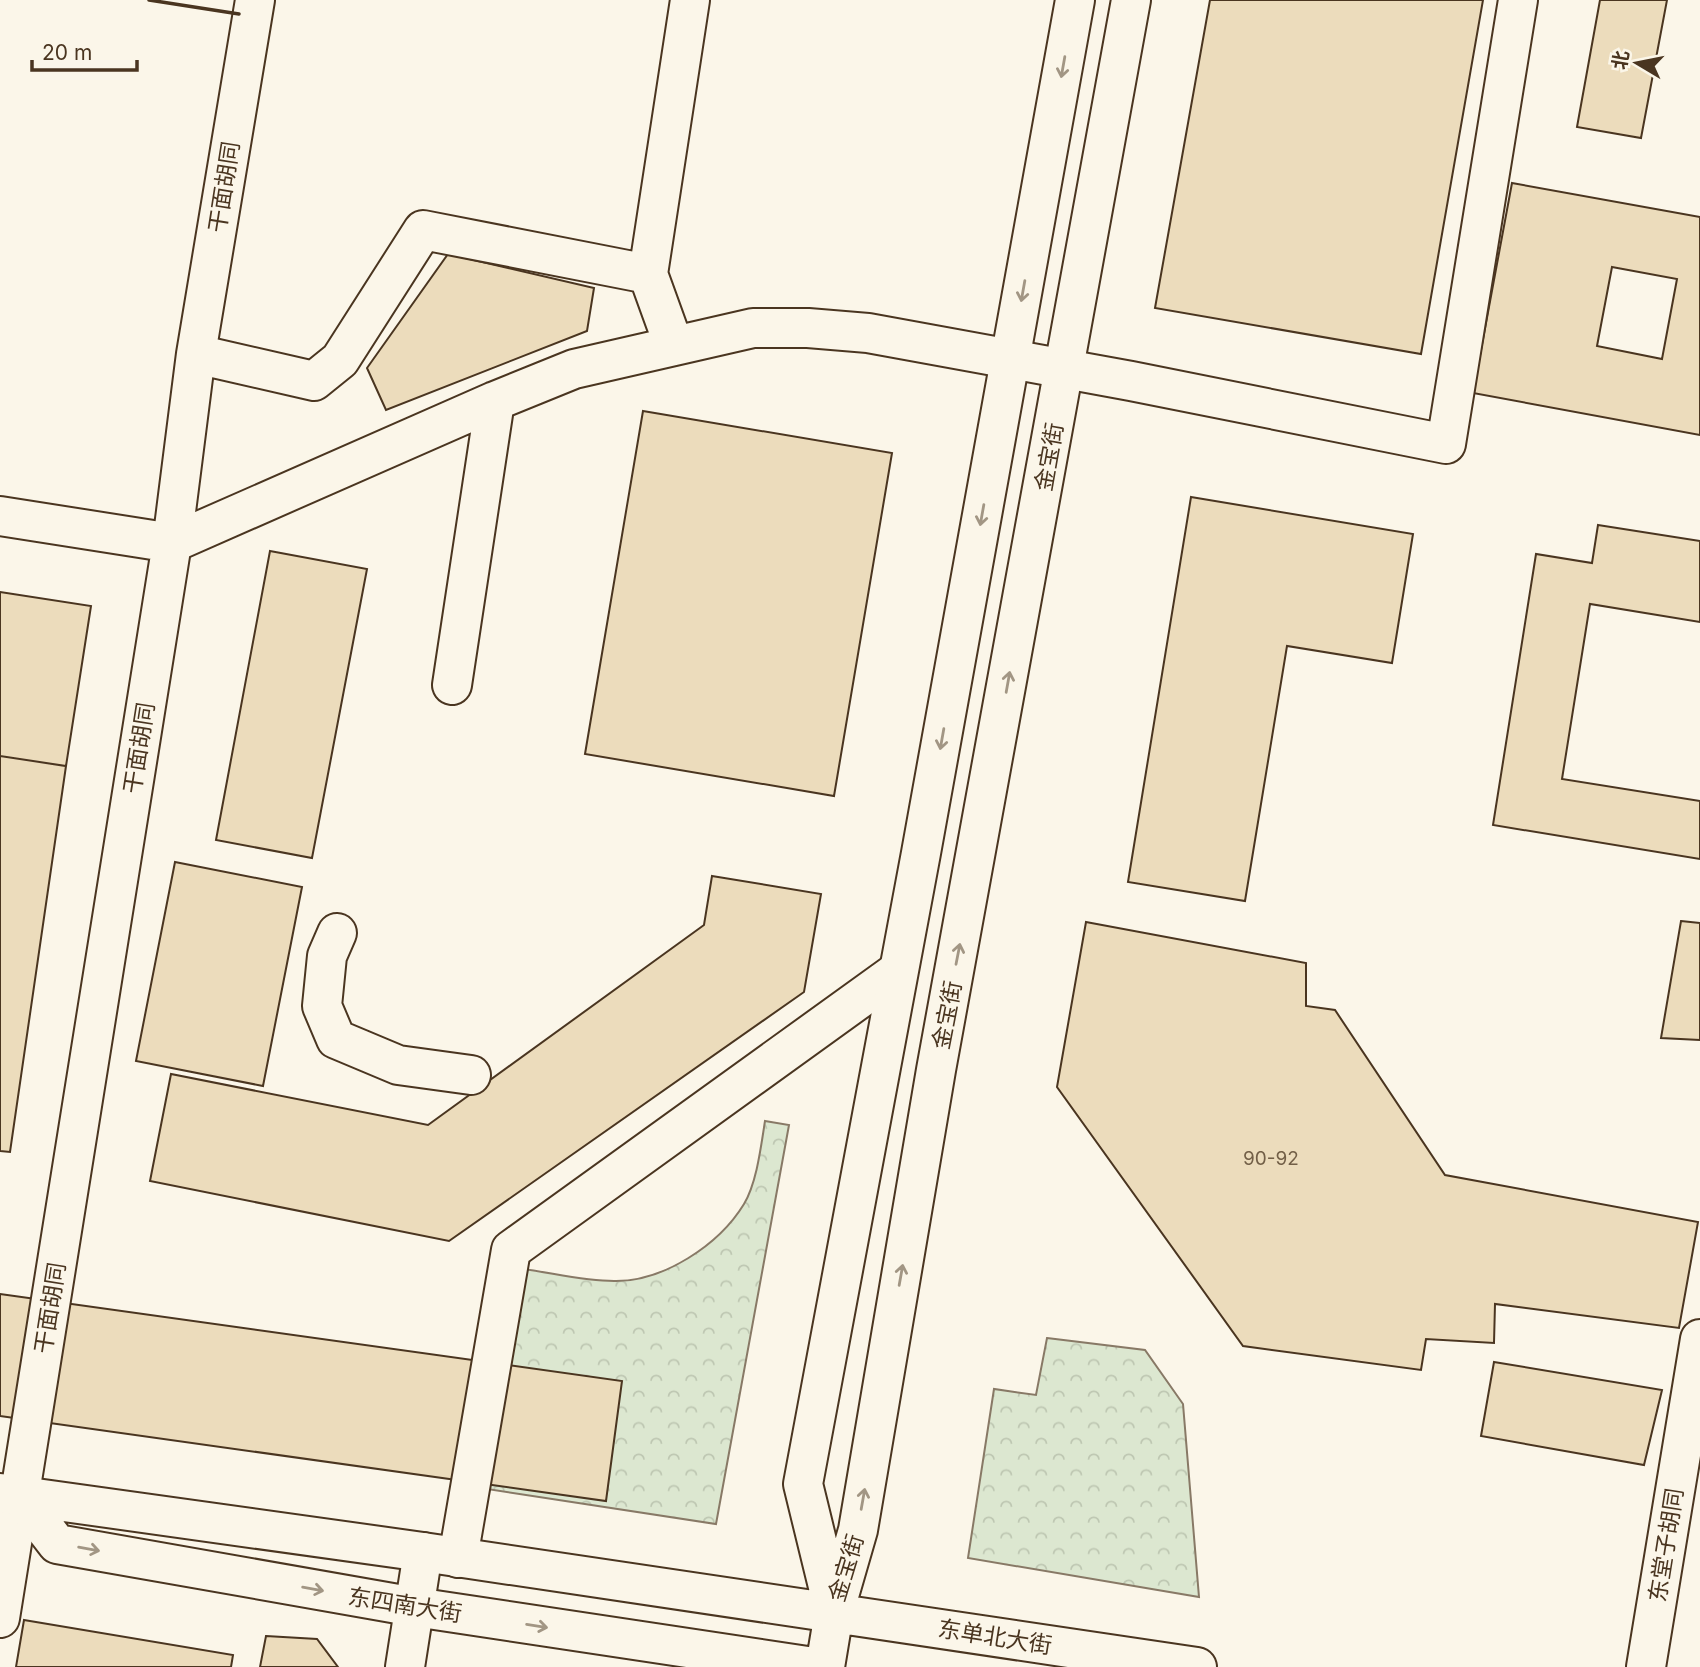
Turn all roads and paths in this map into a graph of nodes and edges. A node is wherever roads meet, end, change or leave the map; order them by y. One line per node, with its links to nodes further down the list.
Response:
1 (255, 0): 8 (main road, 干面胡同)
2 (690, 0): 6 (main road)
3 (1075, 0): 9 (main road, 金宝街, one-way to 9)
4 (1131, 0): 10 (main road, 金宝街)
5 (1518, 0): 10 (main road)
6 (648, 274): 7 (main road); 8 (main road)
7 (674, 346): 9 (main road); 11 (main road)
8 (196, 354): 13 (main road, 干面胡同)
9 (1011, 358): 10 (main road); 16 (main road, 金宝街, one-way to 16)
10 (1065, 370): 22 (main road, 金宝街, one-way to 10)
11 (495, 401): 13 (main road); 14 (main road)
12 (0, 516): 13 (main road)
13 (172, 542): 19 (main road, 干面胡同)
14 (452, 685)
15 (337, 933): 17 (main road)
16 (898, 971): 20 (main road); 22 (main road, 金宝街)
17 (471, 1075)
18 (1700, 1339): 28 (main road, 东堂子胡同)
19 (10, 1494): 20 (main road); 21 (main road, 东四南大街, one-way to 21); 23 (main road, 干面胡同)
20 (440, 1555): 21 (main road); 22 (main road)
21 (415, 1607): 24 (main road); 25 (main road, 东四南大街, one-way to 25)
22 (834, 1613): 26 (main road); 27 (main road, 东单北大街)
23 (0, 1618)
24 (405, 1667)
25 (814, 1667)
26 (825, 1667)
27 (1197, 1667)
28 (1646, 1667)

